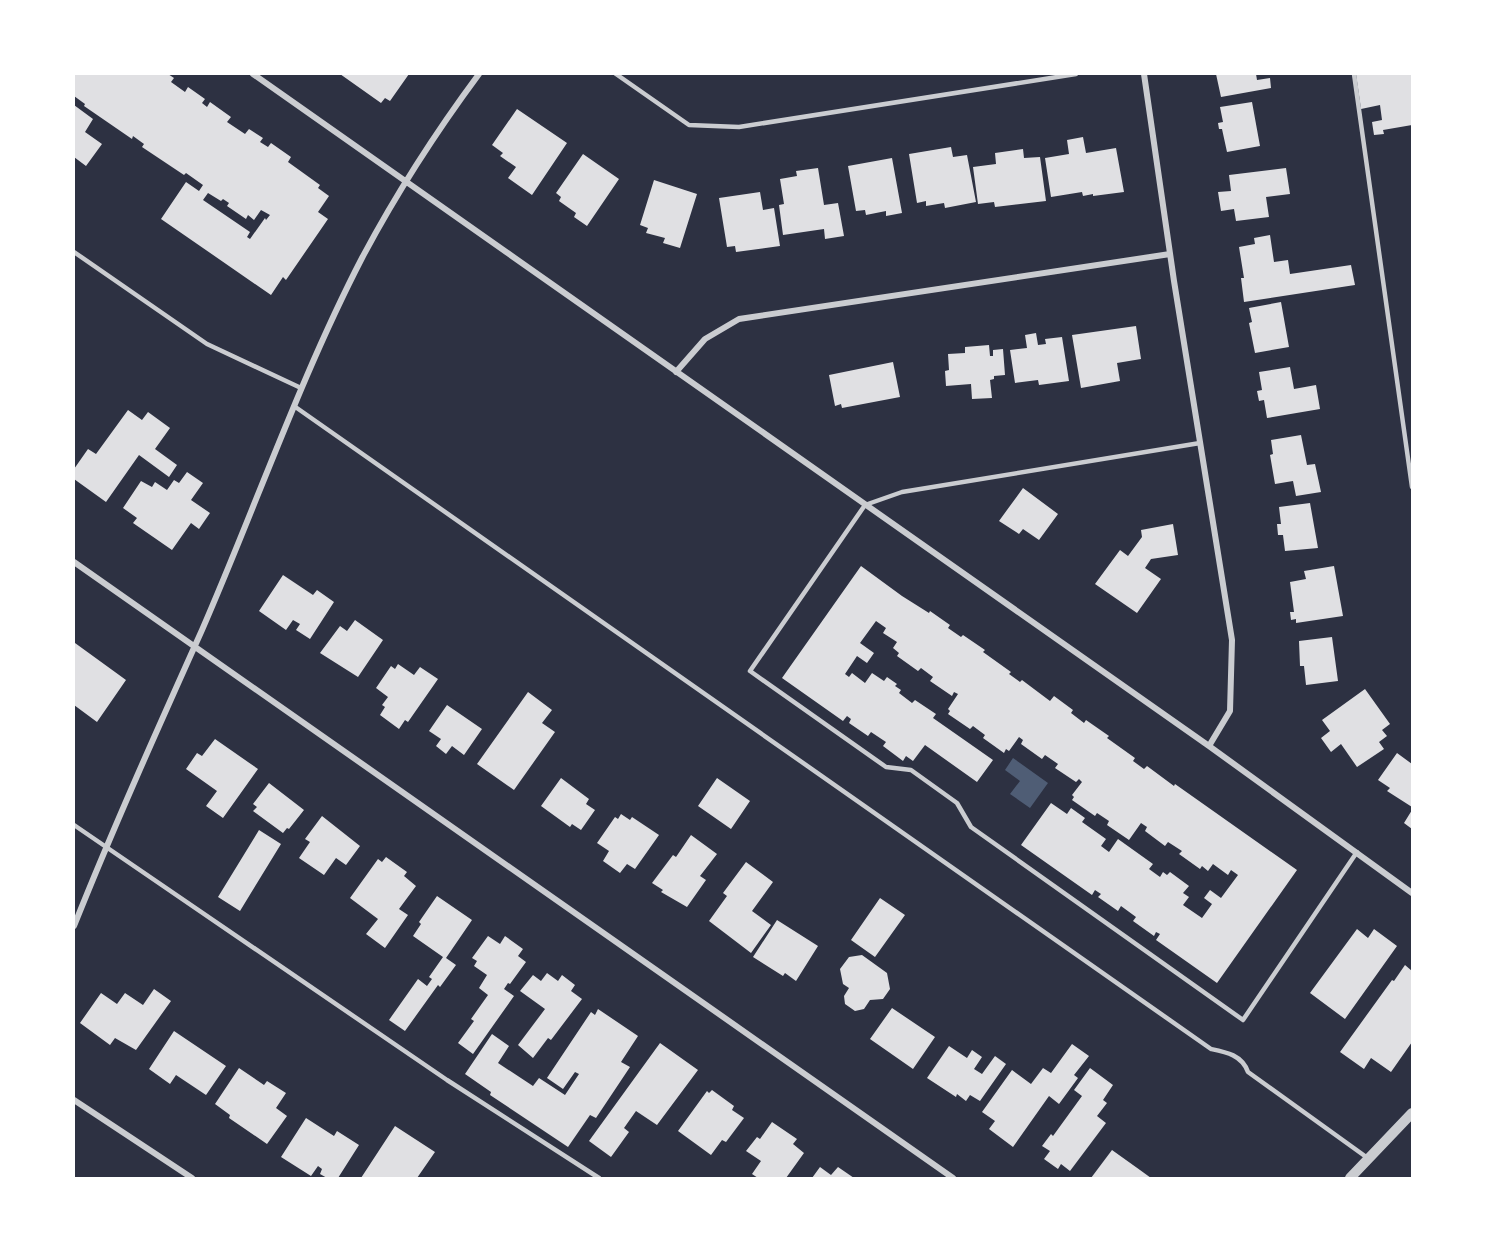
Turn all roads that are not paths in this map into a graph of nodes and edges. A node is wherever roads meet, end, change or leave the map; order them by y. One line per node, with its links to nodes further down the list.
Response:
1 (253, 74): 7 (street)
2 (479, 74): 7 (street)
3 (616, 74): 4 (lane)
4 (1076, 74)
5 (1144, 74): 9 (street)
6 (1354, 74): 14 (lane)
7 (406, 181): 10 (street); 11 (street)
8 (74, 252): 11 (lane)
9 (1170, 254): 10 (street); 13 (street)
10 (676, 372): 15 (street)
11 (301, 388): 12 (street)
12 (294, 406): 17 (street); 26 (lane)
13 (1200, 443): 15 (lane); 18 (street)
14 (1413, 487)
15 (865, 504): 18 (street); 21 (lane)
16 (74, 562): 17 (street)
17 (194, 646): 20 (street); 29 (street)
18 (1209, 746): 21 (street)
19 (74, 825): 20 (lane)
20 (105, 847): 23 (street); 28 (lane)
21 (1356, 852): 22 (street)
22 (1413, 892)
23 (74, 926)
24 (74, 1100): 27 (street)
25 (1413, 1113): 26 (street)
26 (1369, 1159): 30 (street)
27 (192, 1179)
28 (599, 1179)
29 (954, 1179)
30 (1350, 1179)

